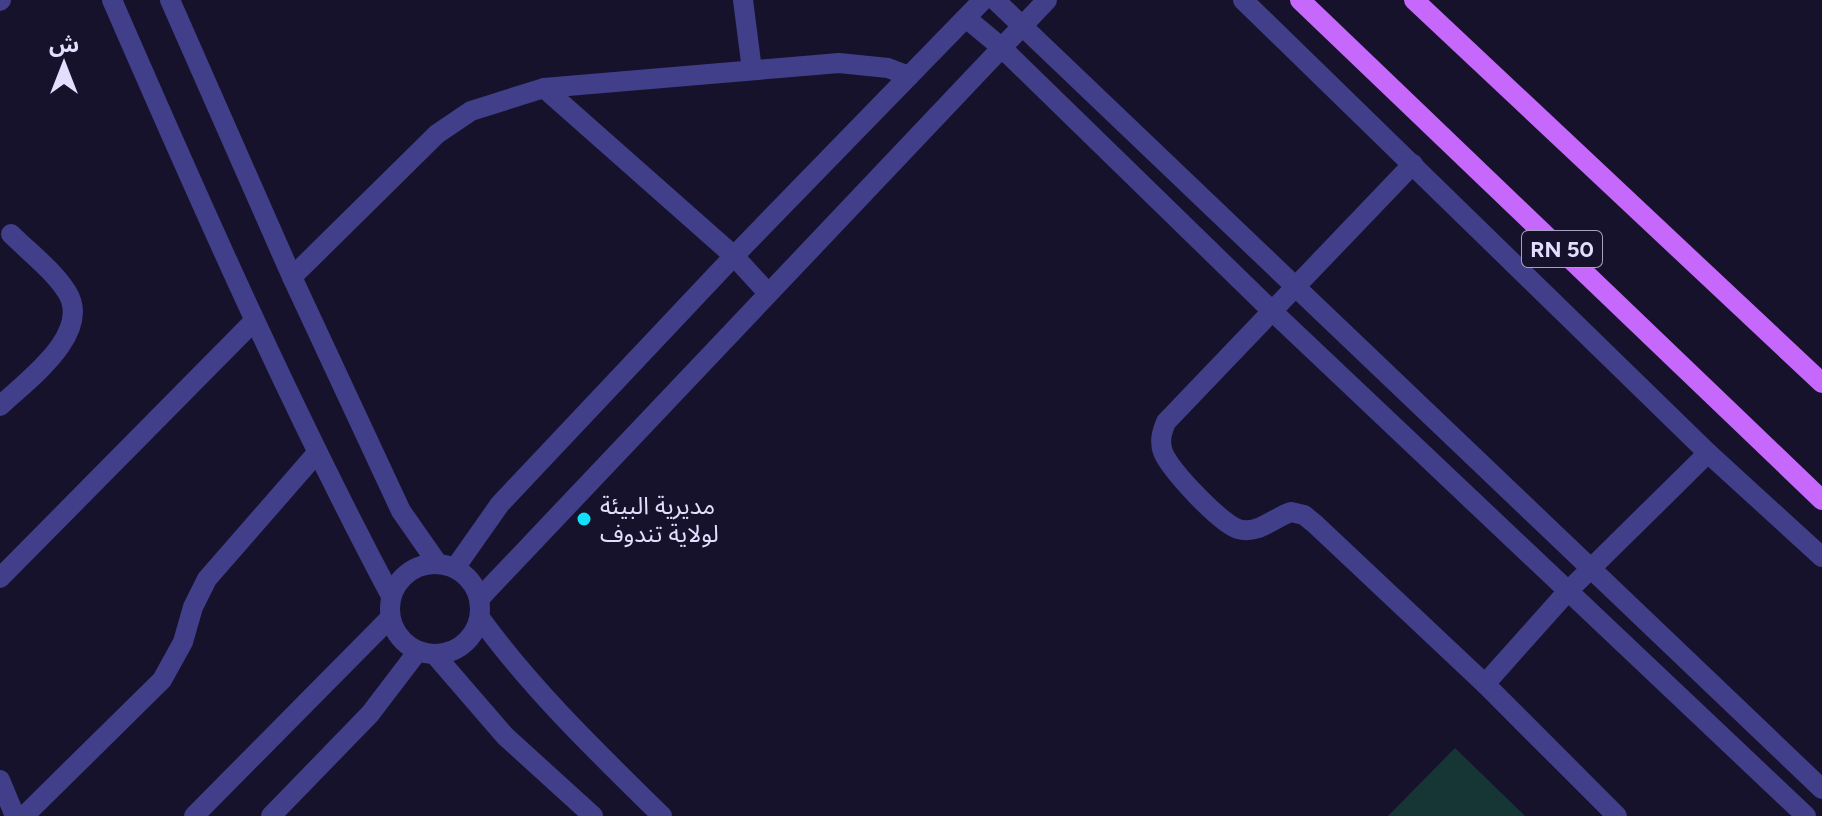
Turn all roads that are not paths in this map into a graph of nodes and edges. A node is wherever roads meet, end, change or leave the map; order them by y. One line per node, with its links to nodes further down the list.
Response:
1 (112, 0): 23 (street)
2 (170, 0): 19 (street)
3 (743, 0): 13 (street)
4 (983, 0): 10 (street)
5 (995, 0): 11 (street)
6 (1047, 0): 11 (street)
7 (1243, 0): 16 (street)
8 (1300, 0): 28 (main road, RN 50)
9 (1414, 0): 24 (main road)
10 (966, 18): 12 (street); 14 (street)
11 (1023, 25): 12 (street); 20 (street)
12 (1001, 47): 21 (street); 22 (street)
13 (752, 70): 14 (street); 15 (street)
14 (909, 76): 18 (street)
15 (544, 88): 18 (street); 19 (street)
16 (1413, 164): 20 (street); 26 (street)
17 (11, 234): 25 (street)
18 (734, 256): 21 (street); 30 (street)
19 (292, 277): 30 (street)
20 (1297, 286): 22 (street); 31 (street)
21 (767, 292): 35 (street)
22 (1272, 311): 33 (street); 38 (street)
23 (253, 322): 27 (street); 32 (street)
24 (1822, 383)
25 (0, 406)
26 (1708, 453): 29 (street); 31 (street)
27 (316, 454): 34 (street); 42 (street)
28 (1822, 500)
29 (1822, 557)
30 (446, 566): 34 (street); 35 (street)
31 (1590, 570): 33 (street); 40 (street)
32 (0, 578)
33 (1568, 591): 38 (street); 48 (street)
34 (391, 596): 36 (street)
35 (480, 608): 37 (street); 46 (street)
36 (390, 618): 37 (street); 43 (street)
37 (426, 653): 44 (street); 45 (street)
38 (1485, 684): 47 (street)
39 (0, 780): 41 (street)
40 (1822, 789)
41 (15, 816)
42 (24, 816)
43 (194, 816)
44 (271, 816)
45 (593, 816)
46 (662, 816)
47 (1617, 816)
48 (1806, 816)

